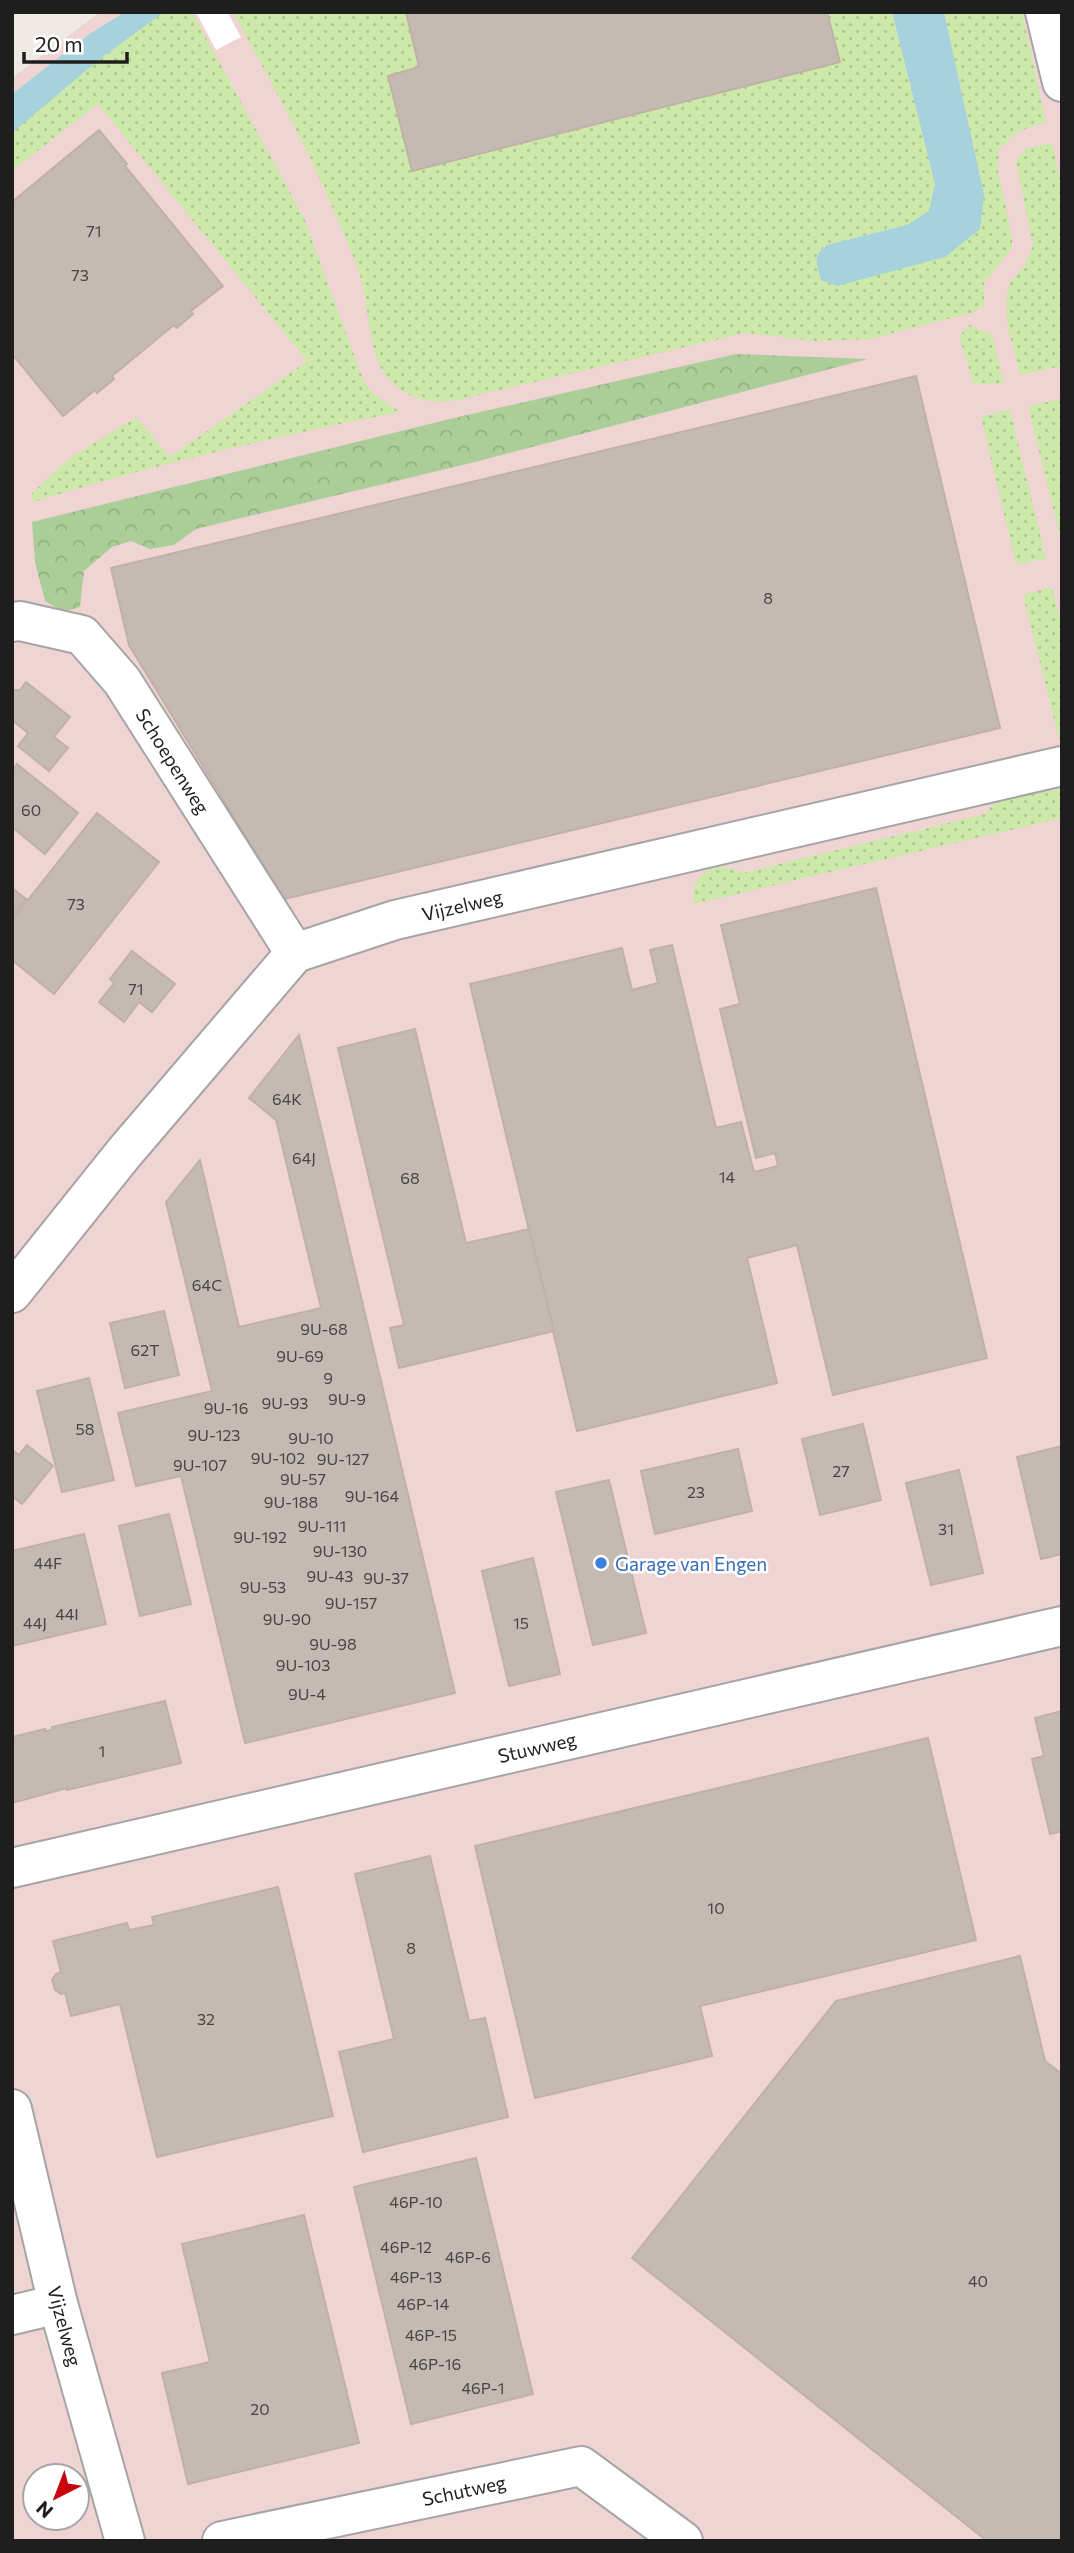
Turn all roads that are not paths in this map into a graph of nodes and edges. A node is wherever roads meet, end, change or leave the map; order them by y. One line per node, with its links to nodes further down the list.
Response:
1 (1045, 12): 2 (street)
2 (1062, 82)
3 (12, 622): 5 (street, Schoepenweg)
4 (1062, 766): 5 (street, Vijzelweg)
5 (295, 953): 6 (street)
6 (12, 1293)
7 (1062, 1626): 8 (street, Stuwweg)
8 (12, 1868)
9 (12, 2109): 10 (street, Vijzelweg)
10 (58, 2304): 11 (street); 12 (street, Vijzelweg)
11 (12, 2315)
12 (125, 2541)
13 (222, 2541): 14 (street, Schutweg)
14 (683, 2541)

